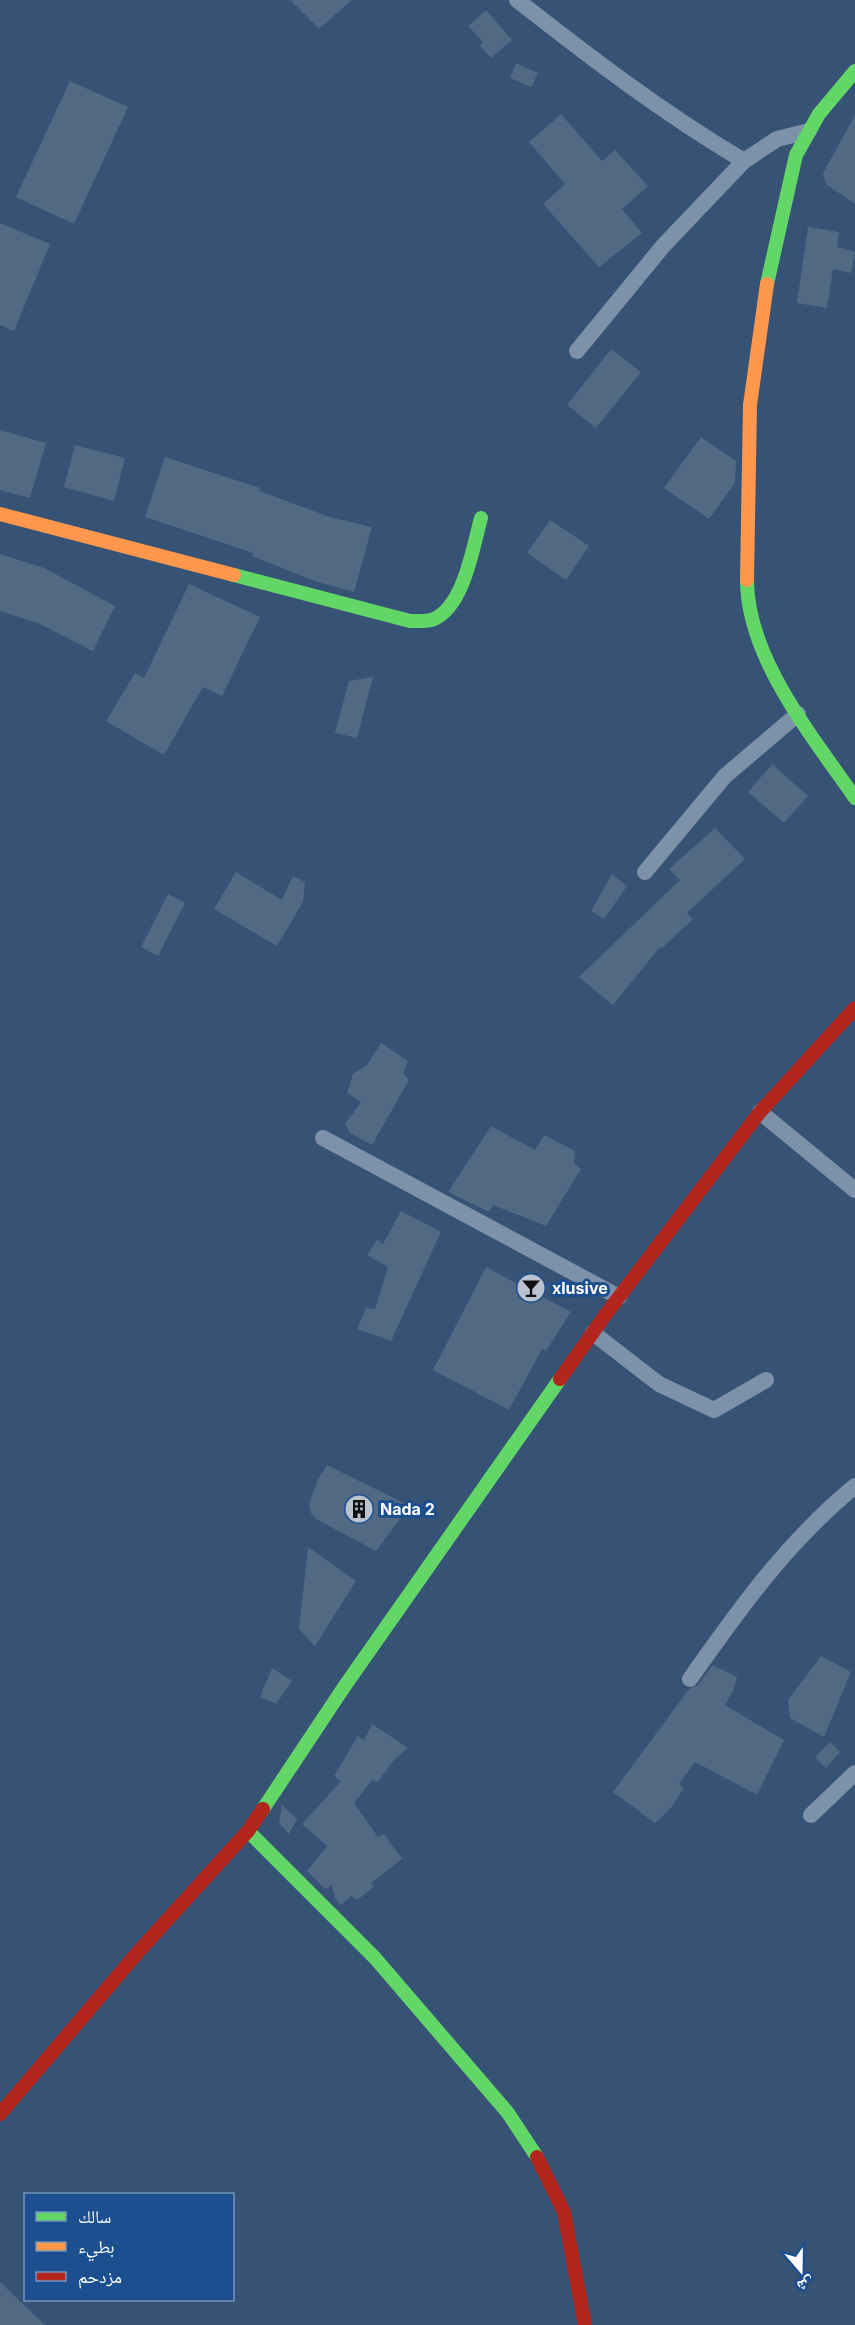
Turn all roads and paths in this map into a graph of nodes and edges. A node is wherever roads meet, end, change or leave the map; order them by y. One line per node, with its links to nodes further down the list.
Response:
1 (517, 0): 4 (street)
2 (855, 71): 3 (street)
3 (809, 131): 4 (street); 8 (street)
4 (744, 161): 5 (street)
5 (577, 351)
6 (0, 514): 7 (street)
7 (481, 518)
8 (798, 714): 9 (street); 10 (street)
9 (855, 798)
10 (645, 872)
11 (855, 1008): 12 (street)
12 (760, 1112): 14 (street); 15 (street)
13 (323, 1138): 15 (street)
14 (855, 1190)
15 (619, 1297): 16 (street)
16 (593, 1333): 17 (street); 22 (street)
17 (766, 1380)
18 (855, 1486): 19 (street)
19 (690, 1678)
20 (855, 1773): 21 (street)
21 (811, 1815)
22 (248, 1830): 23 (street); 24 (street)
23 (0, 2114)
24 (585, 2325)

